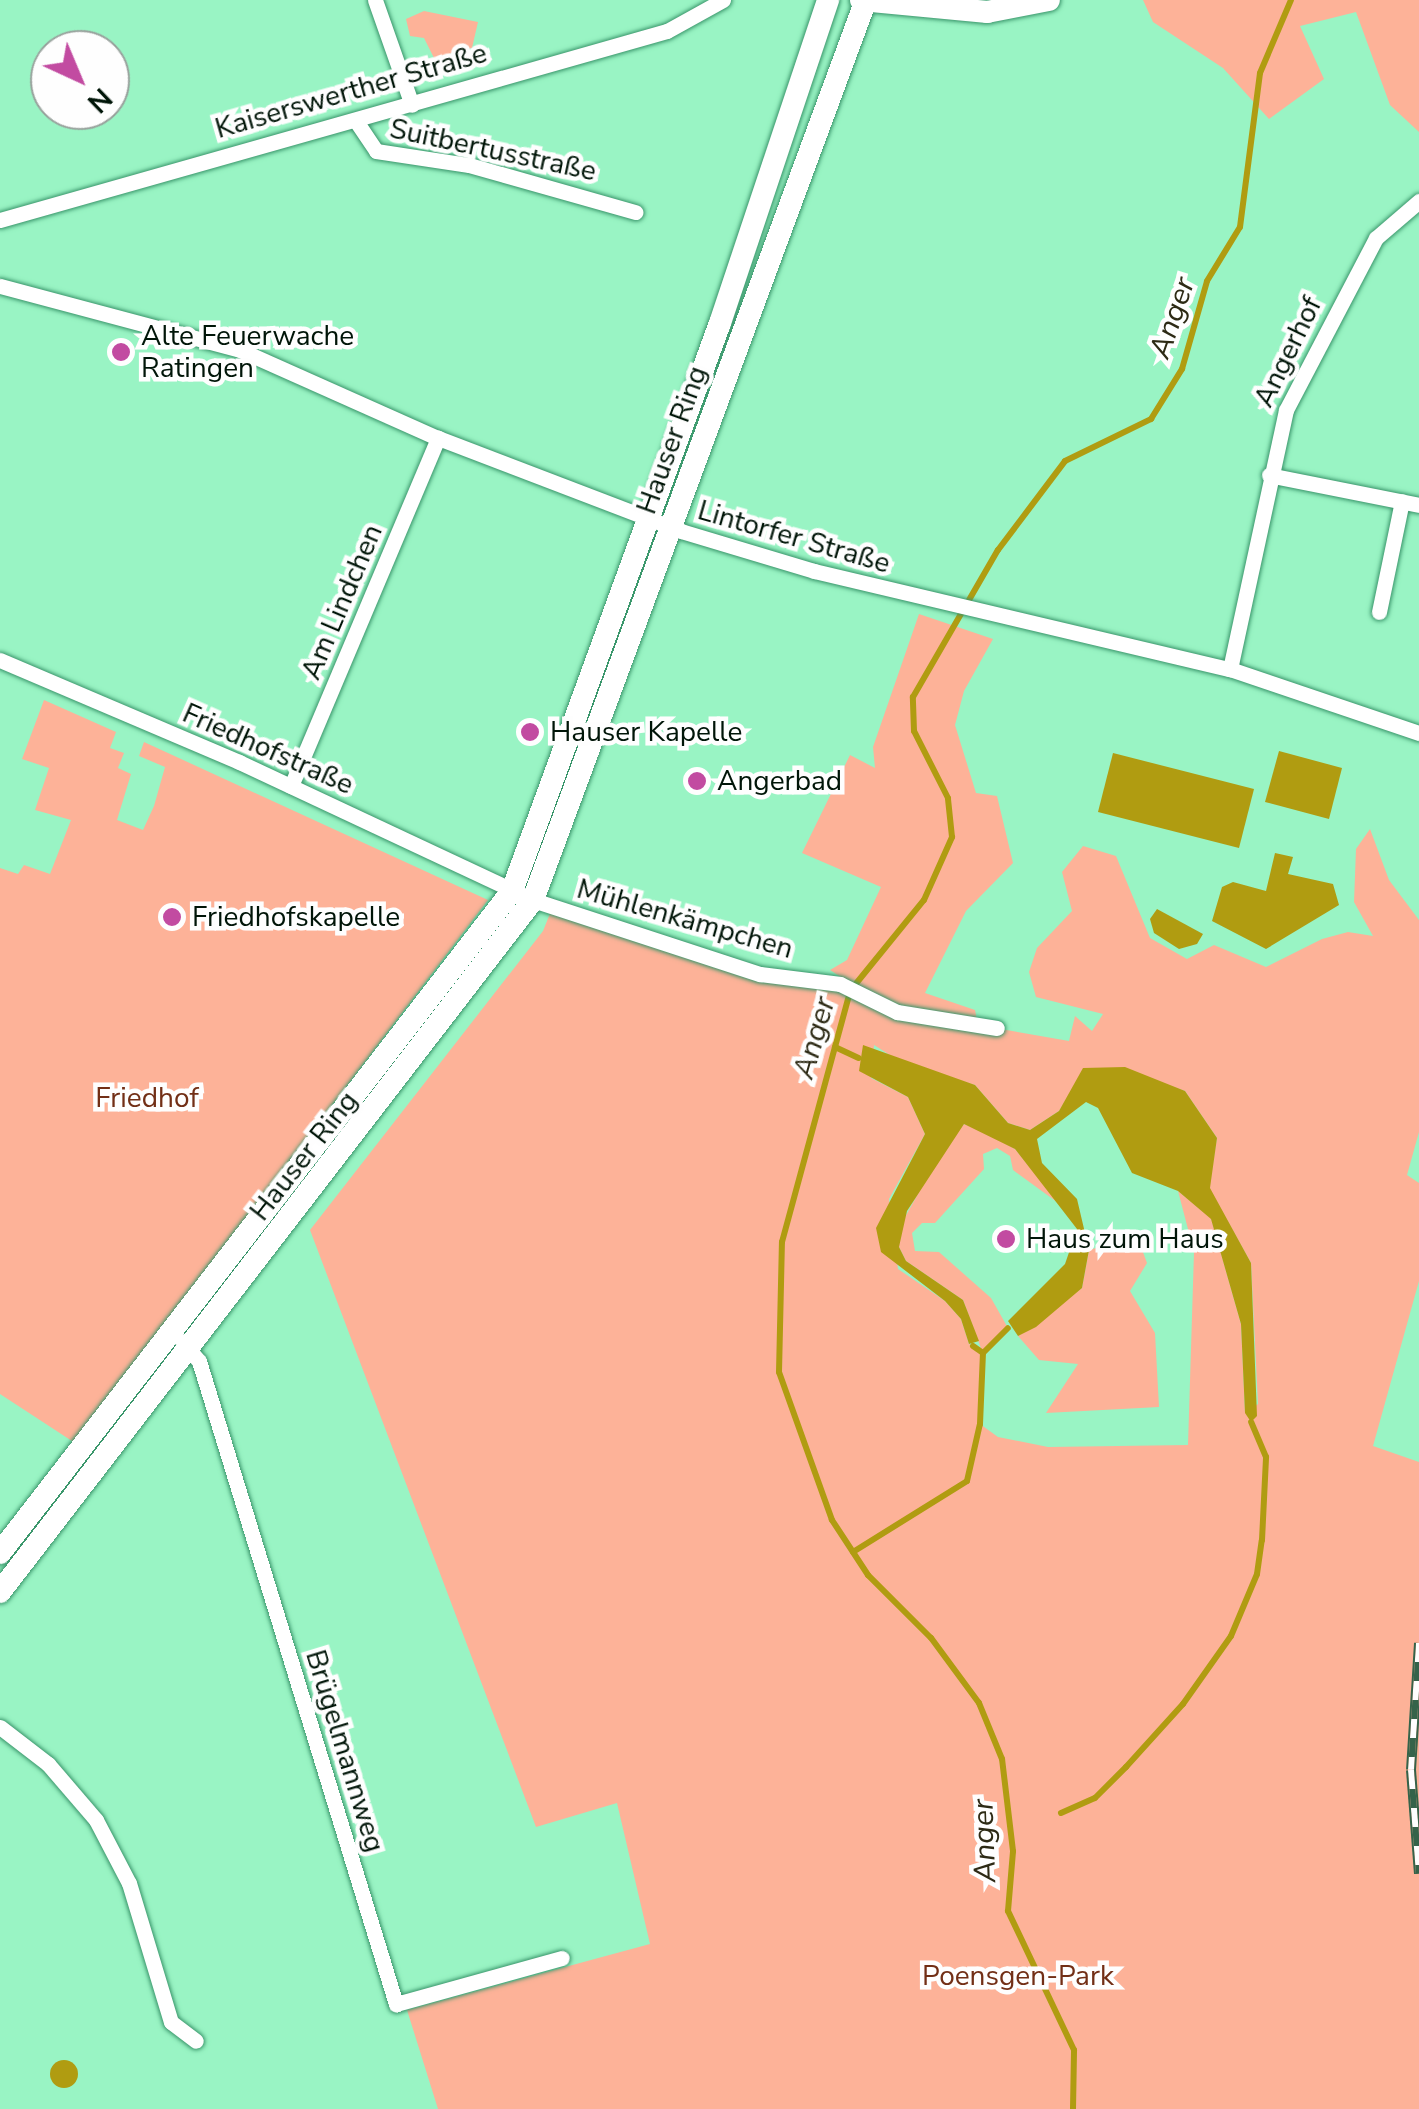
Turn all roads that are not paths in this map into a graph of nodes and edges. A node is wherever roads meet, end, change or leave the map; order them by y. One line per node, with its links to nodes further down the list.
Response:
1 (375, 0): 7 (street)
2 (732, 0): 6 (street, Kaiserswerther Straße)
3 (828, 0): 17 (main road, Hauser Ring)
4 (864, 0): 5 (main road); 18 (main road, Hauser Ring)
5 (1049, 0)
6 (718, 3): 7 (street, Kaiserswerther Straße)
7 (412, 105): 8 (street, Kaiserswerther Straße)
8 (356, 121): 10 (street, Suitbertusstraße); 11 (street, Kaiserswerther Straße)
9 (1419, 200): 14 (street, Angerhof)
10 (635, 212)
11 (0, 220)
12 (0, 286): 13 (street, Lintorfer Straße)
13 (438, 438): 17 (street, Lintorfer Straße); 23 (street, Am Lindchen)
14 (1269, 474): 15 (street); 21 (street, Angerhof)
15 (1402, 501): 16 (street); 19 (street)
16 (1419, 504)
17 (649, 519): 18 (street, Lintorfer Straße); 24 (main road, Hauser Ring)
18 (672, 528): 21 (street, Lintorfer Straße); 24 (main road, Hauser Ring)
19 (1379, 612)
20 (0, 660): 23 (street, Friedhofstraße)
21 (1230, 669): 22 (street, Lintorfer Straße)
22 (1419, 733)
23 (291, 786): 24 (street, Friedhofstraße)
24 (522, 896): 25 (street, Mühlenkämpchen); 26 (main road, Hauser Ring); 27 (main road, Hauser Ring)
25 (996, 1028)
26 (173, 1331): 27 (street); 28 (main road, Hauser Ring)
27 (191, 1352): 29 (main road, Hauser Ring); 31 (street, Brügelmannweg)
28 (0, 1552)
29 (0, 1592)
30 (0, 1727): 32 (street)
31 (562, 1958)
32 (196, 2042)

